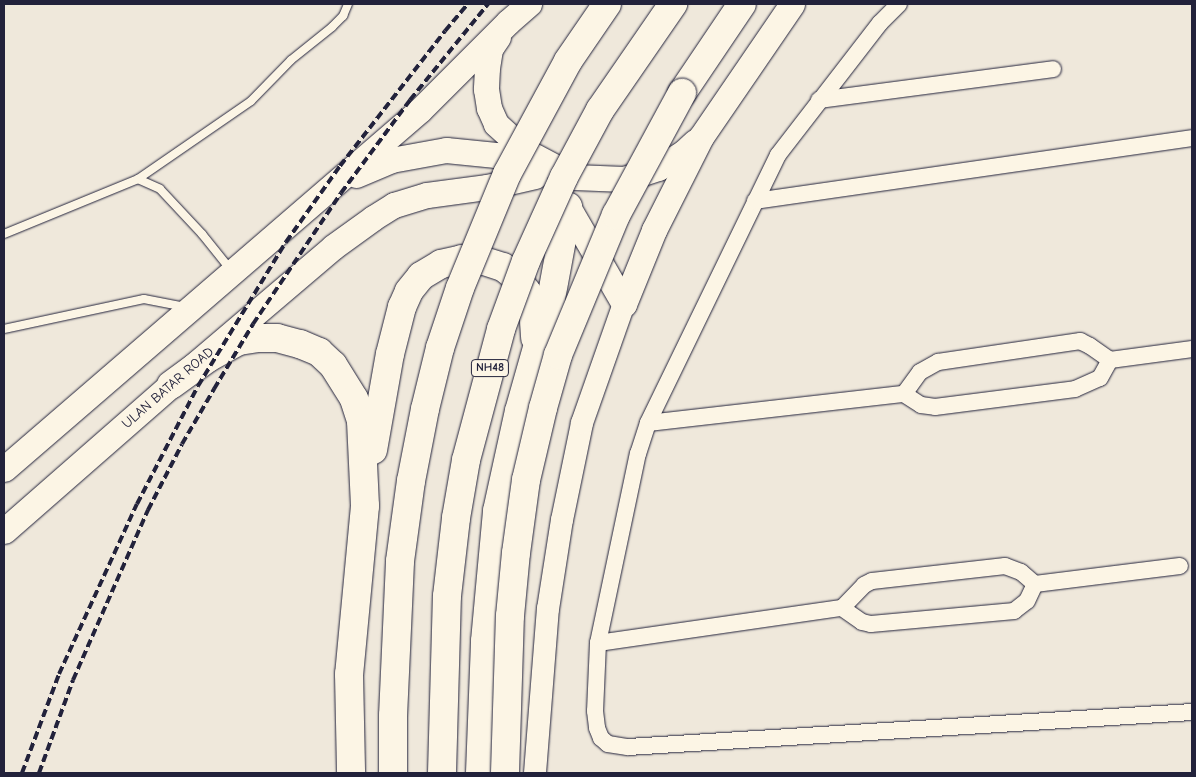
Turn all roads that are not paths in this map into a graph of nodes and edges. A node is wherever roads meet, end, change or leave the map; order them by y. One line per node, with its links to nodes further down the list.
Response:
1 (348, 4): 14 (lane)
2 (529, 4): 8 (main road)
3 (607, 4): 38 (highway, bridge)
4 (673, 4): 39 (highway, NH48, bridge)
5 (742, 4): 41 (highway, bridge)
6 (792, 4): 11 (main road)
7 (898, 4): 10 (street)
8 (508, 22): 11 (main road); 16 (main road)
9 (1053, 69): 10 (street)
10 (819, 100): 15 (street)
11 (701, 137): 20 (main road)
12 (1192, 138): 15 (street)
13 (535, 176): 16 (main road); 17 (main road); 26 (main road, ULAN BATAR ROAD)
14 (138, 179): 18 (lane); 19 (lane)
15 (756, 201): 28 (street)
16 (312, 204): 19 (main road)
17 (568, 207): 20 (main road); 24 (highway)
18 (4, 234)
19 (231, 271): 21 (main road)
20 (624, 304): 42 (main road)
21 (190, 308): 22 (lane); 29 (main road)
22 (4, 329)
23 (1192, 349): 25 (street)
24 (534, 358): 30 (highway); 40 (highway)
25 (1110, 360): 27 (street); 27 (street)
26 (171, 385): 30 (highway); 31 (main road, ULAN BATAR ROAD)
27 (904, 394): 28 (street)
28 (648, 423): 35 (street)
29 (4, 469)
30 (365, 506): 37 (highway)
31 (4, 531)
32 (1180, 566): 33 (street)
33 (1035, 584): 34 (street); 34 (street)
34 (842, 608): 35 (street)
35 (598, 643): 36 (street)
36 (1192, 712)
37 (351, 773)
38 (393, 773)
39 (442, 773)
40 (480, 773)
41 (505, 773)
42 (536, 773)

